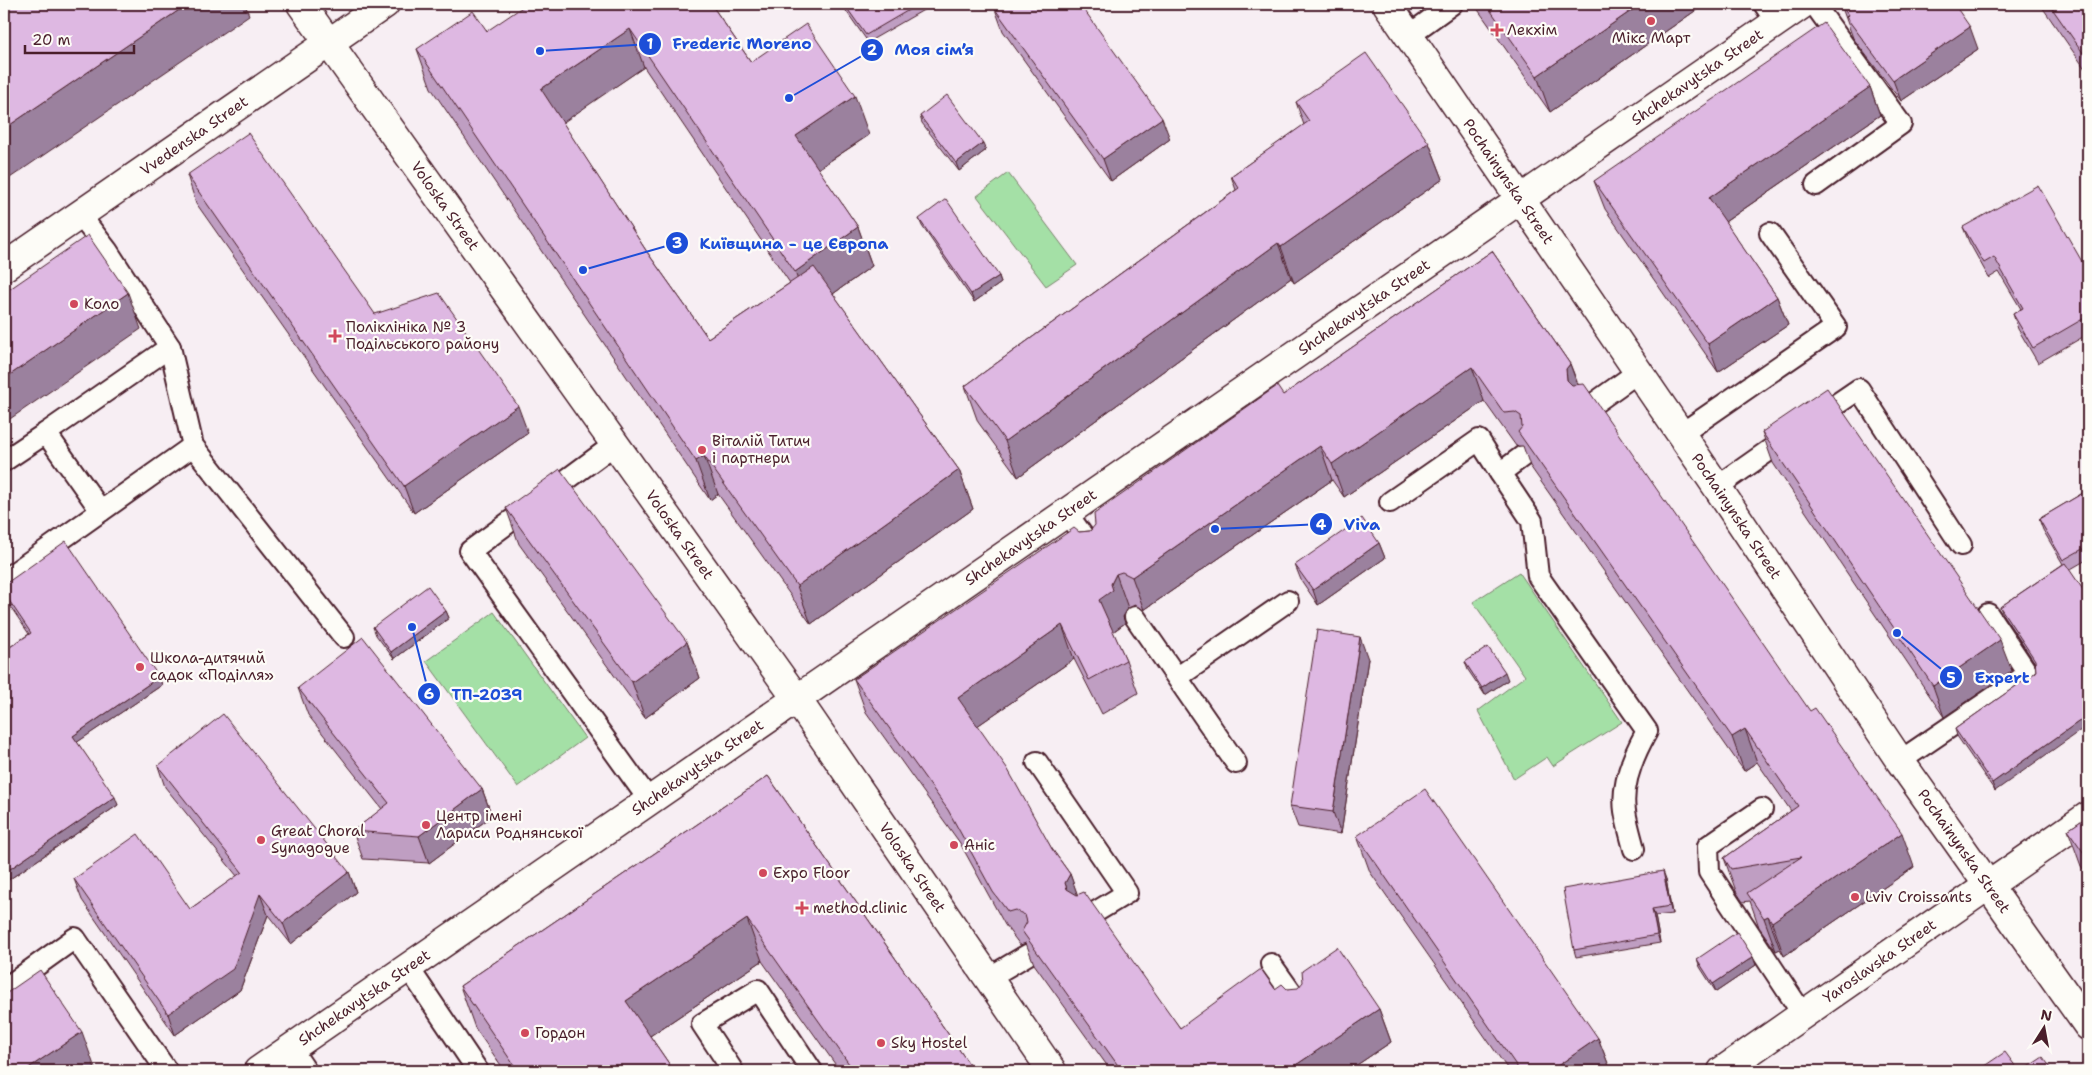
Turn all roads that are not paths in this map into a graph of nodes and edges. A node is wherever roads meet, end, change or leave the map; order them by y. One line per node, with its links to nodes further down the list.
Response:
1 (301, 4): 9 (street, Voloska Street)
2 (385, 4): 9 (street, Vvedenska Street)
3 (1387, 4): 8 (street, Pochainynska Street)
4 (1452, 4): 8 (lane)
5 (1803, 4): 7 (street, Shchekavytska Street)
6 (1814, 4): 10 (lane)
7 (1770, 13): 11 (street, Shchekavytska Street)
8 (1409, 35): 11 (street, Pochainynska Street)
9 (329, 44): 12 (street, Vvedenska Street); 20 (street, Voloska Street)
10 (1816, 185)
11 (1521, 198): 16 (street, Pochainynska Street); 28 (street, Shchekavytska Street)
12 (80, 215): 14 (street, Vvedenska Street); 15 (lane)
13 (1770, 233): 19 (lane)
14 (4, 267)
15 (170, 347): 18 (lane); 21 (lane)
16 (1638, 372): 17 (lane); 19 (street, Pochainynska Street)
17 (1589, 407)
18 (46, 433): 23 (lane); 27 (lane)
19 (1681, 434): 25 (street, Pochainynska Street)
20 (615, 444): 37 (street, Voloska Street); 41 (lane)
21 (193, 446): 27 (lane); 35 (lane)
22 (1523, 456): 24 (lane)
23 (4, 461)
24 (1500, 473): 26 (lane); 44 (lane)
25 (1717, 487): 29 (lane); 38 (street, Pochainynska Street)
26 (1390, 502)
27 (101, 511): 31 (lane)
28 (1066, 512): 30 (lane); 37 (street, Shchekavytska Street)
29 (1961, 545)
30 (1096, 554)
31 (4, 580)
32 (1288, 601): 36 (lane)
33 (1988, 614): 38 (lane)
34 (1135, 617): 36 (lane)
35 (344, 637)
36 (1178, 677): 40 (lane)
37 (796, 698): 41 (street, Shchekavytska Street); 50 (street, Voloska Street)
38 (1900, 761): 45 (street, Pochainynska Street)
39 (1037, 762): 46 (lane)
40 (1236, 763)
41 (648, 800): 49 (street, Shchekavytska Street)
42 (1762, 809): 53 (lane)
43 (2088, 816): 45 (street, Yaroslavska Street)
44 (1634, 849)
45 (1988, 886): 53 (street, Yaroslavska Street); 54 (street, Pochainynska Street)
46 (1089, 916)
47 (1027, 955): 50 (lane)
48 (1271, 964): 52 (lane)
49 (408, 967): 55 (street, Shchekavytska Street); 60 (lane)
50 (988, 978): 63 (street, Voloska Street)
51 (4, 989): 57 (lane)
52 (1304, 1011)
53 (1804, 1016): 56 (street, Yaroslavska Street)
54 (2088, 1026)
55 (291, 1049): 58 (street, Shchekavytska Street); 59 (lane)
56 (1728, 1070)
57 (167, 1071)
58 (258, 1071)
59 (306, 1071)
60 (478, 1071)
61 (733, 1071): 62 (lane)
62 (812, 1071)
63 (1052, 1071)

